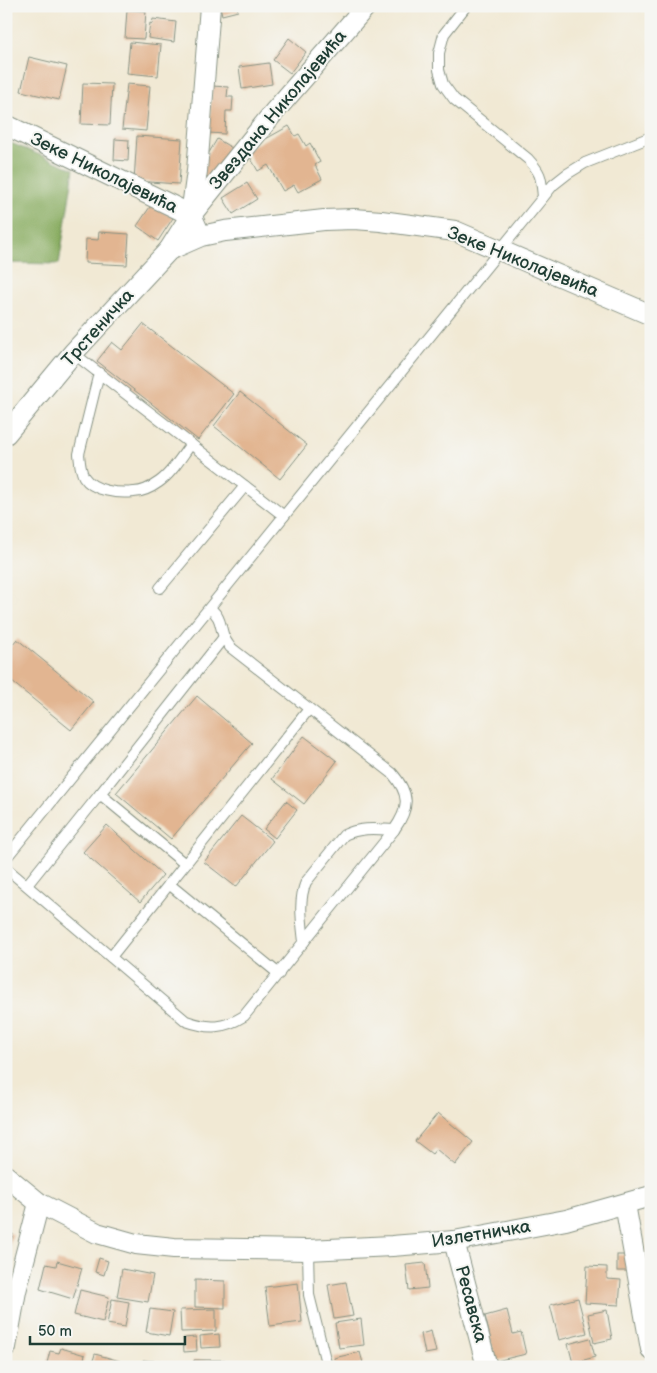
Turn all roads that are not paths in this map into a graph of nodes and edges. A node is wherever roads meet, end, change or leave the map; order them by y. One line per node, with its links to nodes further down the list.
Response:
1 (210, 6): 7 (street, Звездана Николајевића)
2 (366, 6): 7 (street, Звездана Николајевића)
3 (466, 6): 6 (lane)
4 (6, 125): 7 (street, Зеке Николајевића)
5 (651, 137): 6 (lane)
6 (543, 197): 10 (lane)
7 (191, 215): 8 (street, Зеке Николајевића); 9 (street, Звездана Николајевића)
8 (201, 236): 9 (street, Трстеничка); 10 (street, Зеке Николајевића)
9 (169, 250): 12 (street, Трстеничка)
10 (501, 251): 11 (street, Зеке Николајевића); 17 (lane)
11 (651, 315)
12 (73, 353): 13 (lane); 14 (street, Трстеничка)
13 (99, 373): 15 (lane); 15 (lane)
14 (6, 434)
15 (191, 444): 16 (lane)
16 (245, 486): 17 (lane); 18 (lane)
17 (284, 516): 19 (lane)
18 (160, 588)
19 (210, 608): 20 (lane); 24 (lane)
20 (224, 637): 21 (lane); 22 (lane)
21 (309, 709): 23 (lane); 25 (lane)
22 (100, 794): 25 (lane); 28 (lane)
23 (394, 830): 29 (lane); 29 (lane)
24 (6, 858)
25 (185, 864): 27 (lane)
26 (6, 868): 28 (lane)
27 (169, 884): 30 (lane); 31 (lane)
28 (27, 885): 30 (lane)
29 (304, 942): 31 (lane)
30 (111, 957): 31 (lane)
31 (279, 974)
32 (6, 1176): 34 (street, Излетничка)
33 (651, 1196): 35 (street, Излетничка)
34 (39, 1202): 37 (street, Излетничка); 38 (street)
35 (625, 1204): 36 (street, Излетничка); 39 (street)
36 (454, 1241): 37 (street, Излетничка); 41 (street, Ресавска)
37 (308, 1250): 40 (lane)
38 (6, 1347)
39 (651, 1349)
40 (327, 1367)
41 (487, 1367)

